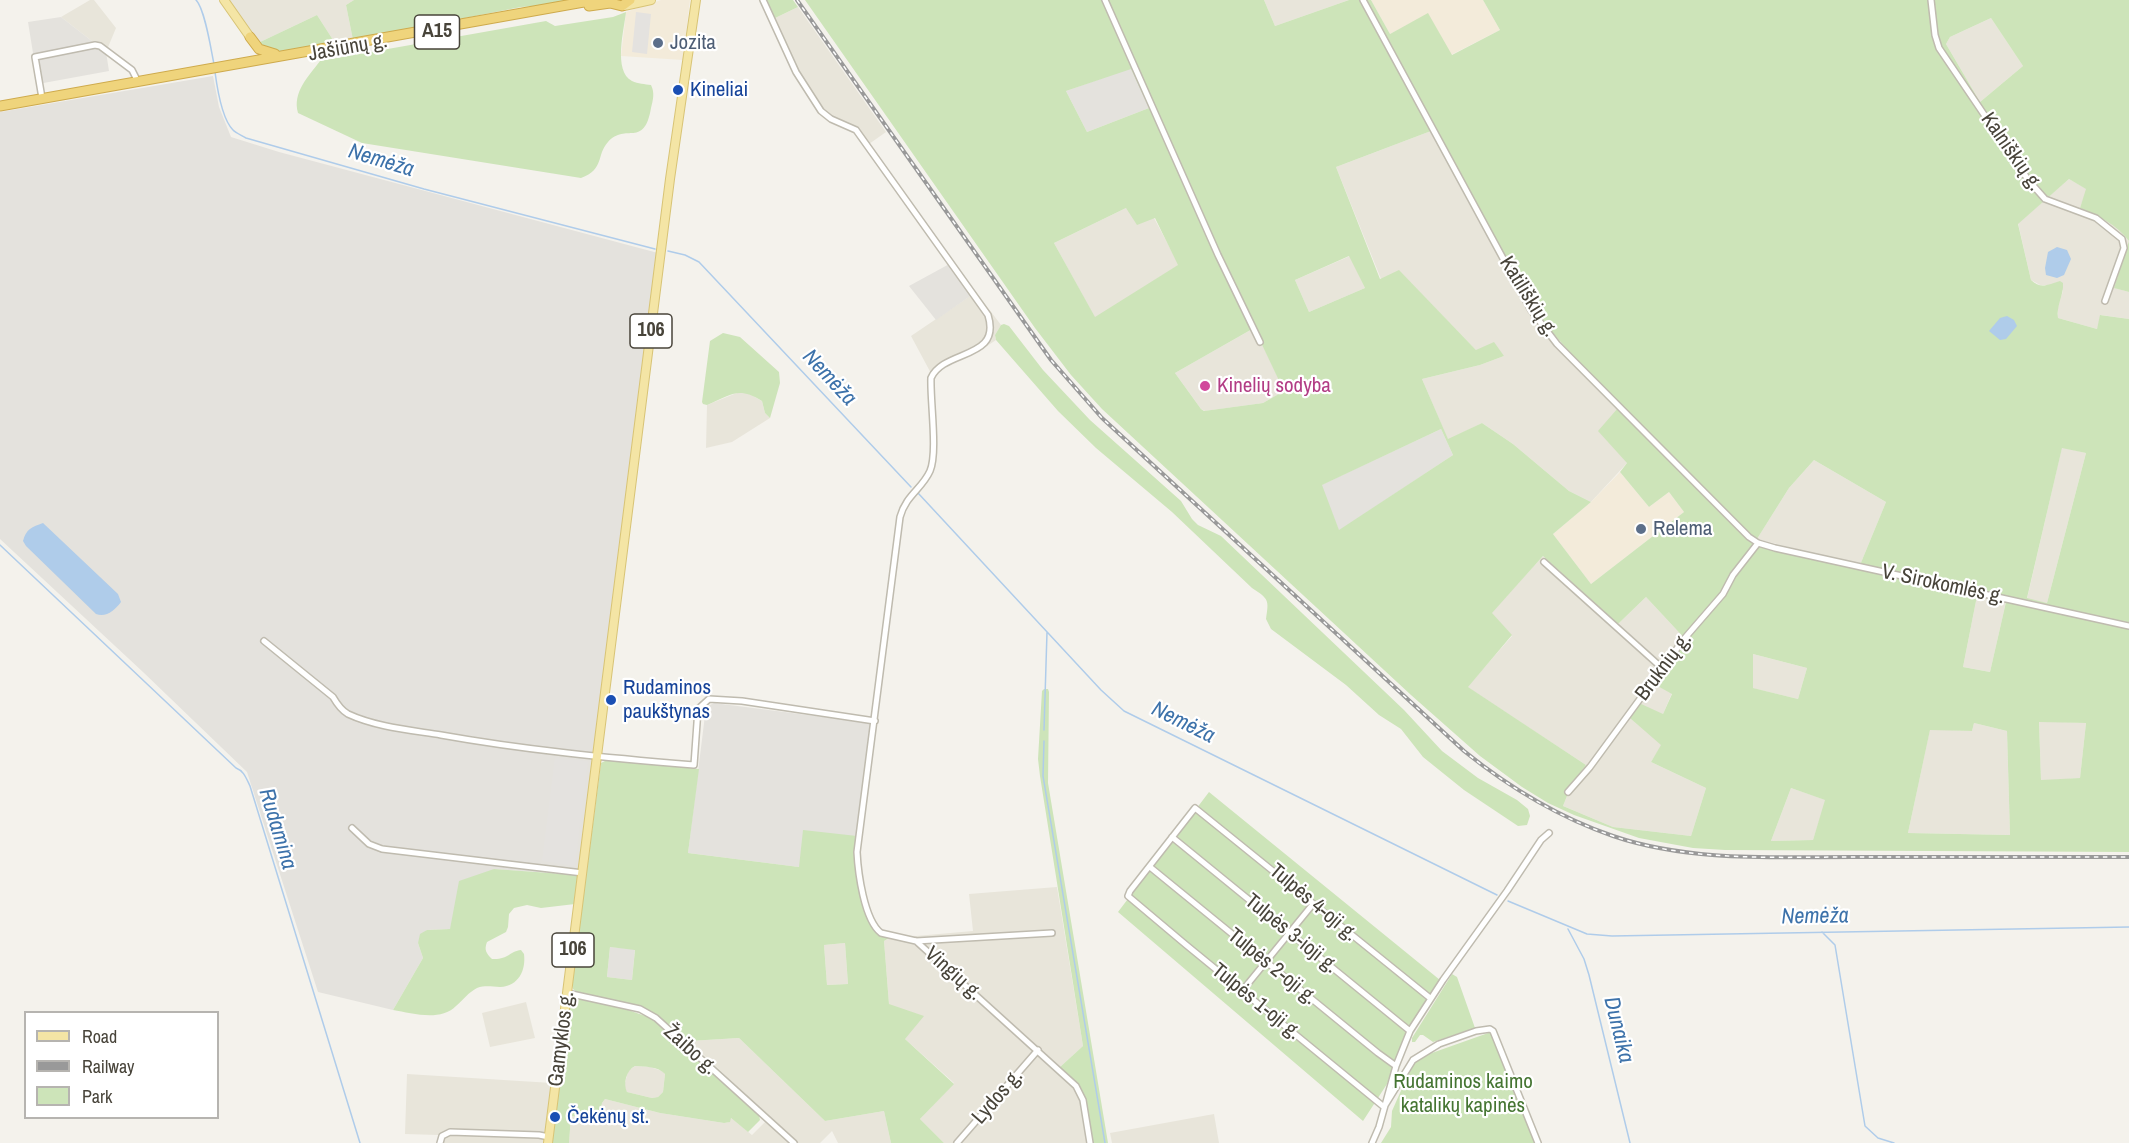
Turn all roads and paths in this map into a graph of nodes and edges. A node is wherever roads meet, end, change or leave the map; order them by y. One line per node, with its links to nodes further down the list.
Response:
1 (224, 0): 10 (main road)
2 (596, 0): 11 (highway, Jašiūnų g. / A15)
3 (651, 0): 9 (main road)
4 (696, 0): 23 (main road, 106)
5 (763, 0): 22 (street)
6 (1105, 0): 16 (street)
7 (1363, 0): 17 (street, Katiliškių g.)
8 (1931, 0): 15 (street, Kalniškių g.)
9 (620, 2): 11 (highway, Jašiūnų g. / A15)
10 (250, 37): 11 (highway)
11 (257, 55): 12 (highway, Jašiūnų g. / A15)
12 (138, 82): 13 (highway, Jašiūnų g. / A15); 13 (street)
13 (42, 98): 14 (highway, Jašiūnų g. / A15)
14 (0, 106)
15 (2105, 301)
16 (1260, 342)
17 (1758, 543): 19 (street, V. Sirokomlės g.); 21 (street, Bruknių g.)
18 (1544, 562): 21 (street)
19 (2129, 626)
20 (264, 641): 23 (street)
21 (1662, 668): 24 (street, Bruknių g.)
22 (875, 721): 23 (street); 33 (street)
23 (597, 757): 29 (main road, Gamyklos g. / 106)
24 (1568, 792)
25 (352, 828): 29 (street)
26 (1549, 833): 37 (street)
27 (1172, 837): 28 (street); 30 (street, Tulpės 4-oji g.); 32 (street, Tulpės 3-ioji g.)
28 (1150, 867): 34 (street, Tulpės 2-oji g.); 35 (street, Tulpės 1-oji g.)
29 (583, 873): 36 (main road, Gamyklos g. / 106)
30 (1313, 904): 32 (street); 37 (street, Tulpės 4-oji g.)
31 (1052, 933): 33 (street, Vingių g.)
32 (1289, 933): 34 (street); 38 (street, Tulpės 3-ioji g.)
33 (916, 941): 39 (street, Vingių g.)
34 (1266, 962): 35 (street); 42 (street, Tulpės 2-oji g.)
35 (1242, 991): 43 (street, Tulpės 1-oji g.)
36 (567, 993): 45 (main road, Gamyklos g. / 106); 48 (street, Žaibo g.)
37 (1430, 998): 38 (street)
38 (1410, 1031): 40 (street)
39 (1038, 1050): 49 (street, Lydos g.); 50 (street, Vingių g.)
40 (1402, 1051): 41 (street); 42 (street)
41 (1413, 1060): 43 (street); 52 (street)
42 (1396, 1066): 43 (street)
43 (1384, 1107): 51 (street)
44 (539, 1135): 45 (street); 46 (street); 47 (street)
45 (549, 1140)
46 (440, 1143)
47 (538, 1143)
48 (794, 1143)
49 (957, 1143)
50 (1090, 1143)
51 (1372, 1143)
52 (1538, 1143)

